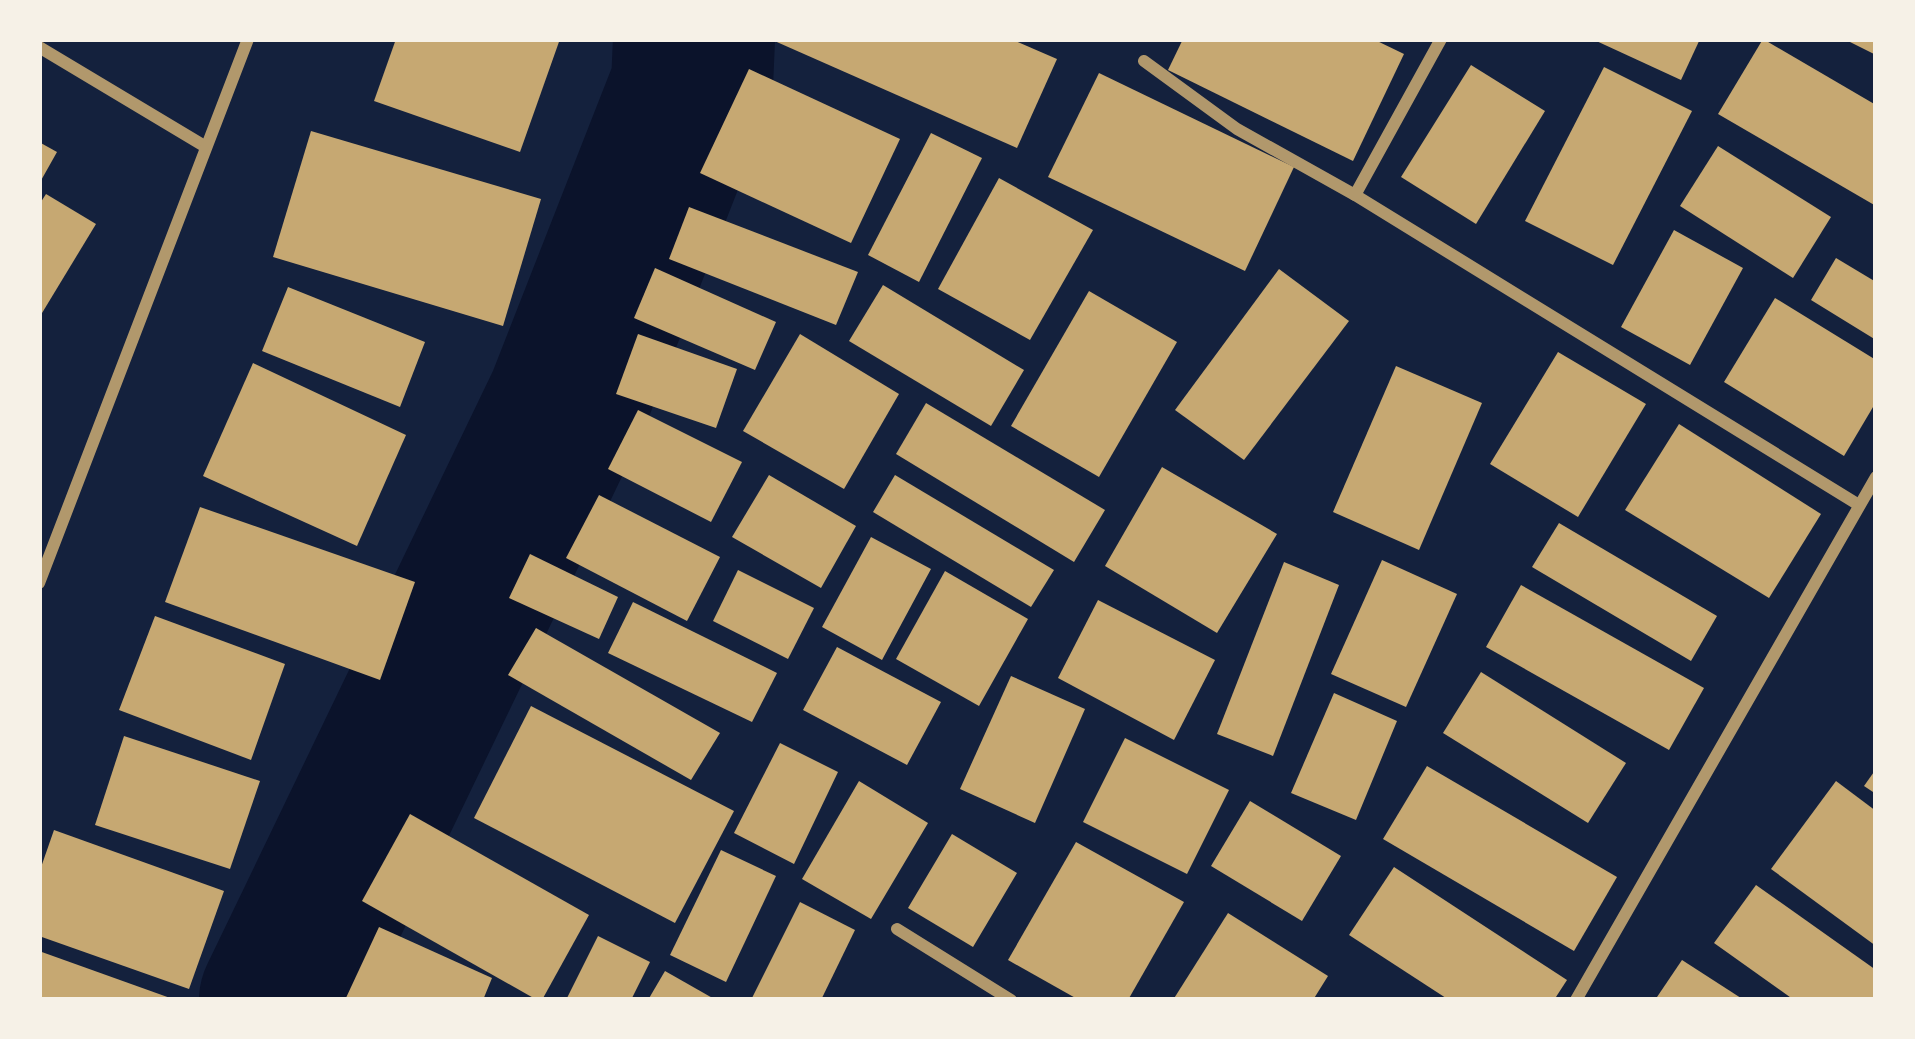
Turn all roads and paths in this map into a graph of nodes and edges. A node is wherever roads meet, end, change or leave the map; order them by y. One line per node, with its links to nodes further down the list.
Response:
1 (248, 39): 5 (street)
2 (1441, 39): 6 (street)
3 (39, 47): 5 (street)
4 (1144, 61): 6 (street)
5 (206, 147): 9 (street)
6 (1355, 195): 8 (street)
7 (1876, 477): 8 (street)
8 (1859, 505): 12 (street)
9 (39, 583)
10 (897, 929): 11 (street)
11 (1011, 1000)
12 (1576, 1000)

